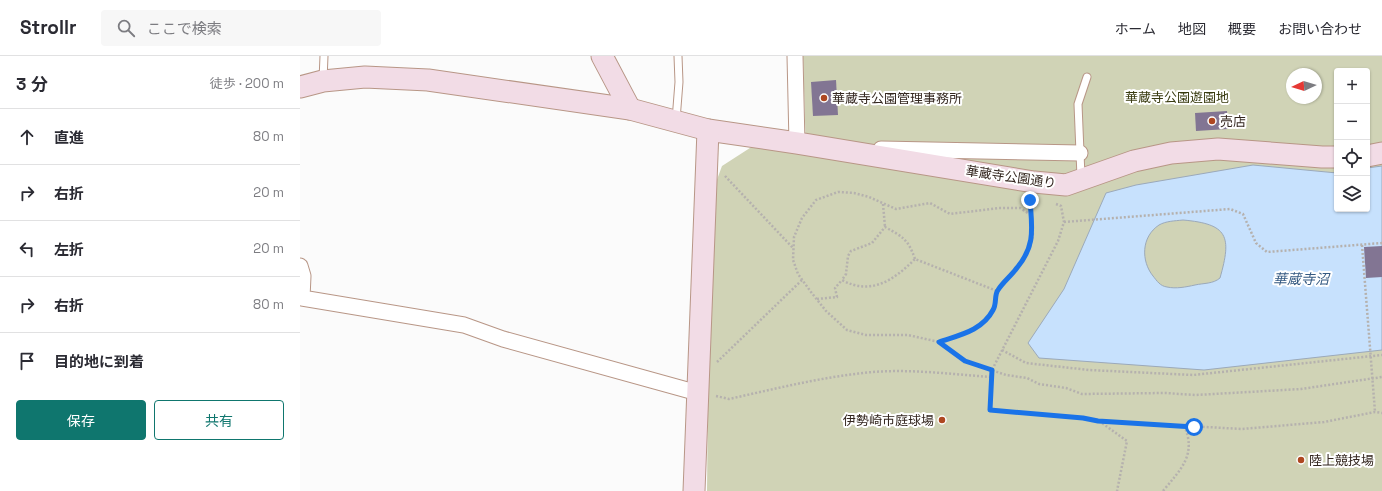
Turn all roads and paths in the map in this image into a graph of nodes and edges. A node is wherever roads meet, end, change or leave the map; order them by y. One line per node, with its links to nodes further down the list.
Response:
1 (324, 56): 6 (lane)
2 (602, 56): 8 (street)
3 (678, 56): 9 (lane)
4 (795, 56): 11 (street)
5 (1087, 77): 13 (lane)
6 (323, 81): 7 (street, 華蔵寺公園通り); 8 (street, 華蔵寺公園通り)
7 (300, 87)
8 (630, 109): 9 (street, 華蔵寺公園通り)
9 (676, 121): 10 (street, 華蔵寺公園通り)
10 (708, 130): 11 (street, 華蔵寺公園通り); 44 (street)
11 (797, 143): 12 (street, 華蔵寺公園通り)
12 (830, 148): 13 (street); 18 (street, 華蔵寺公園通り)
13 (1080, 153): 18 (lane)
14 (1382, 153): 15 (street)
15 (1370, 155)
16 (1334, 157): 18 (street, 華蔵寺公園通り)
17 (720, 172): 27 (path)
18 (1082, 179)
19 (1030, 200): 22 (path)
20 (1052, 202): 23 (path)
21 (883, 204): 22 (path); 24 (path); 27 (path)
22 (1031, 215): 32 (path)
23 (1064, 222): 26 (path); 36 (path)
24 (885, 227): 28 (path); 31 (path)
25 (1382, 243): 26 (path)
26 (1362, 244): 38 (path)
27 (793, 248): 30 (path)
28 (916, 259): 31 (path); 32 (path)
29 (300, 266): 33 (street)
30 (802, 280): 34 (path); 39 (path)
31 (842, 280): 34 (path)
32 (997, 291): 35 (path)
33 (301, 298): 44 (street)
34 (816, 300): 35 (path)
35 (939, 342): 40 (path)
36 (1002, 350): 38 (path); 40 (path)
37 (1382, 355): 38 (path)
38 (1371, 356): 43 (path)
39 (713, 366)
40 (992, 370): 41 (path); 43 (path)
41 (991, 377): 44 (path); 47 (path)
42 (1382, 377): 43 (path)
43 (1372, 379): 45 (path)
44 (706, 394): 49 (street)
45 (1375, 412): 46 (path); 48 (path)
46 (1382, 413)
47 (1098, 421): 48 (path); 50 (path)
48 (1184, 426): 51 (path)
49 (694, 491)
50 (1117, 491)
51 (1163, 491)

